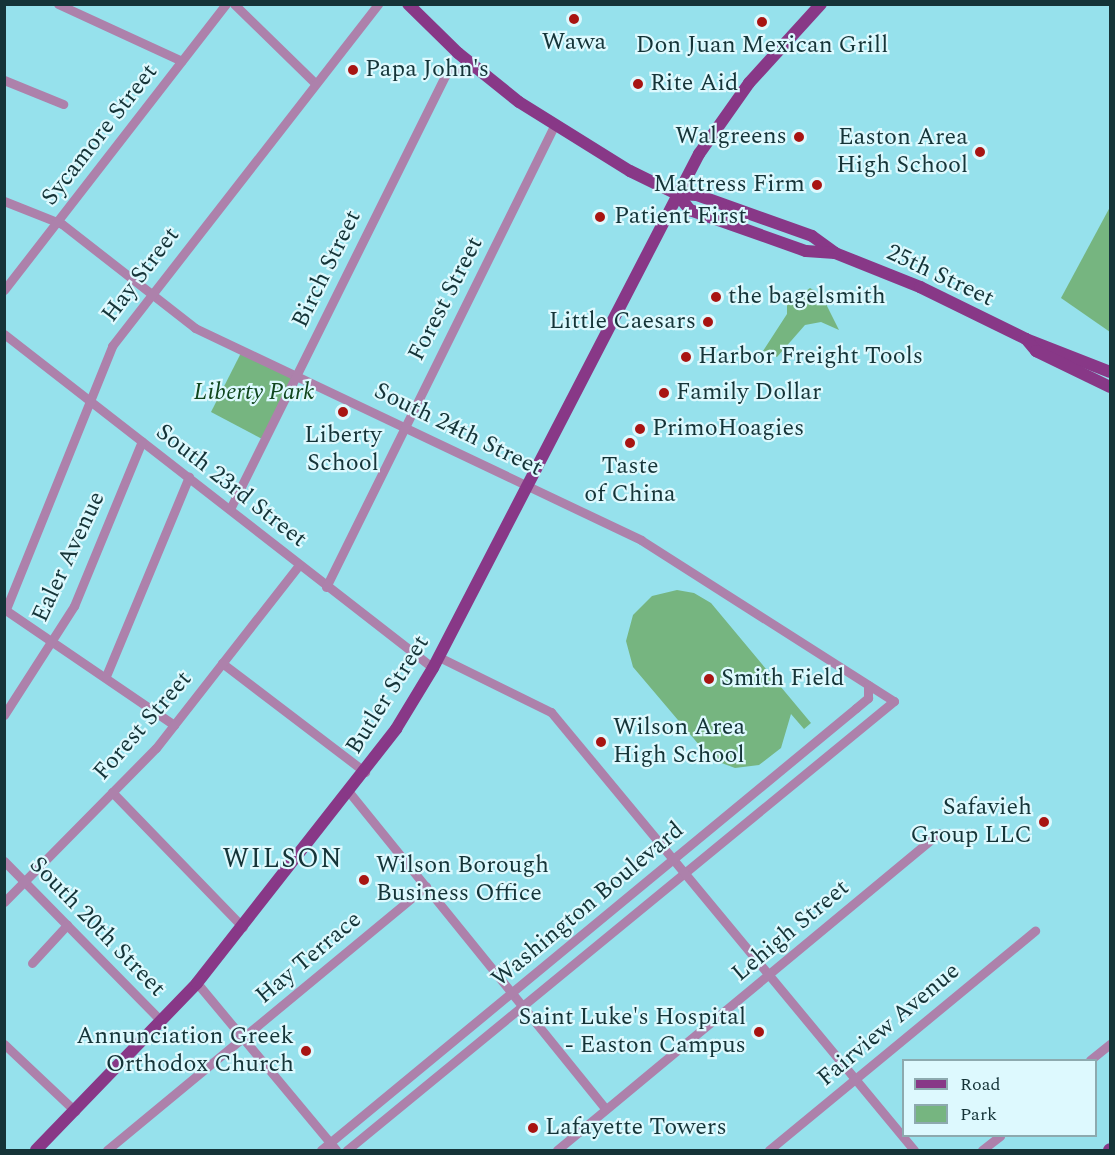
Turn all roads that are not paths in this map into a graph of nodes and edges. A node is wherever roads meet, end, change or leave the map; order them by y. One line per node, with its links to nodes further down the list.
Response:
1 (58, 4): 7 (street)
2 (226, 4): 7 (street, Sycamore Street)
3 (234, 4): 10 (street)
4 (408, 4): 8 (main road, 25th Street)
5 (820, 4): 13 (main road, Butler Street)
6 (376, 5): 10 (street, Hay Street)
7 (182, 61): 15 (street, Sycamore Street)
8 (476, 68): 12 (main road, 25th Street); 21 (street, Birch Street)
9 (4, 80): 11 (street)
10 (314, 82): 17 (street, Hay Street)
11 (63, 104)
12 (554, 126): 13 (main road, 25th Street); 24 (street, Forest Street)
13 (677, 194): 19 (main road, 25th Street); 27 (main road, Butler Street)
14 (4, 201): 15 (street, South 24th Street)
15 (58, 222): 16 (street, Sycamore Street); 17 (street, South 24th Street)
16 (4, 290)
17 (151, 293): 21 (street, South 24th Street); 23 (street, Hay Street)
18 (4, 334): 23 (street, South 23rd Street)
19 (1026, 339): 20 (main road, 25th Street); 22 (main road, 25th Street)
20 (1110, 372)
21 (297, 374): 24 (street, South 24th Street); 28 (street, Birch Street)
22 (1110, 387)
23 (90, 401): 25 (street, South 23rd Street); 31 (street, Hay Street)
24 (404, 426): 27 (street, South 24th Street); 30 (street, Forest Street)
25 (142, 441): 26 (street, South 23rd Street); 32 (street, Ealer Avenue)
26 (189, 477): 28 (street, South 23rd Street); 35 (street)
27 (526, 484): 33 (main road, Butler Street); 36 (street, South 24th Street)
28 (230, 509): 29 (street, South 23rd Street)
29 (299, 565): 30 (street, South 23rd Street); 34 (street, Forest Street)
30 (326, 587): 33 (street, South 23rd Street)
31 (5, 609): 32 (street)
32 (52, 642): 35 (street); 38 (street, Ealer Avenue)
33 (436, 662): 40 (main road, Butler Street); 44 (street, South 23rd Street)
34 (222, 663): 39 (street, Forest Street); 40 (street)
35 (106, 676): 39 (street)
36 (868, 685): 37 (street, South 24th Street); 44 (street, Washington Boulevard)
37 (894, 701): 46 (street, Washington Boulevard)
38 (4, 715)
39 (174, 725): 41 (street, Forest Street)
40 (365, 772): 42 (main road, Butler Street)
41 (112, 792): 47 (street, Forest Street); 51 (street)
42 (350, 792): 48 (street); 51 (main road, Butler Street)
43 (939, 834): 54 (street, Lehigh Street)
44 (673, 860): 46 (street, South 23rd Street); 56 (street, Washington Boulevard)
45 (4, 861): 47 (street, South 20th Street)
46 (684, 873): 54 (street, South 23rd Street); 57 (street, Washington Boulevard)
47 (25, 880): 49 (street, Forest Street); 50 (street, South 20th Street)
48 (426, 886): 56 (street); 59 (street, Hay Terrace)
49 (4, 902)
50 (68, 925): 53 (street); 58 (street, South 20th Street)
51 (243, 927): 55 (main road, Butler Street)
52 (1035, 930): 63 (street, Fairview Avenue)
53 (32, 963)
54 (768, 975): 63 (street, South 23rd Street); 64 (street, Lehigh Street)
55 (197, 982): 58 (main road, Butler Street); 59 (street, South 20th Street)
56 (512, 993): 57 (street); 69 (street, Washington Boulevard)
57 (523, 1006): 64 (street); 73 (street, Washington Boulevard)
58 (161, 1021): 65 (main road, Butler Street)
59 (243, 1038): 69 (street, South 20th Street); 71 (street, Hay Terrace)
60 (4, 1044): 65 (street)
61 (1110, 1044): 62 (street)
62 (1091, 1059)
63 (855, 1079): 66 (street, South 23rd Street); 75 (street, Fairview Avenue)
64 (606, 1109): 74 (street, Lehigh Street)
65 (75, 1111): 70 (main road, Butler Street)
66 (902, 1136)
67 (903, 1137): 76 (street, South 23rd Street)
68 (999, 1137): 77 (street)
69 (333, 1147): 72 (street, Washington Boulevard)
70 (36, 1150)
71 (107, 1150)
72 (321, 1150)
73 (347, 1150)
74 (557, 1150)
75 (769, 1150)
76 (914, 1150)
77 (982, 1150)

